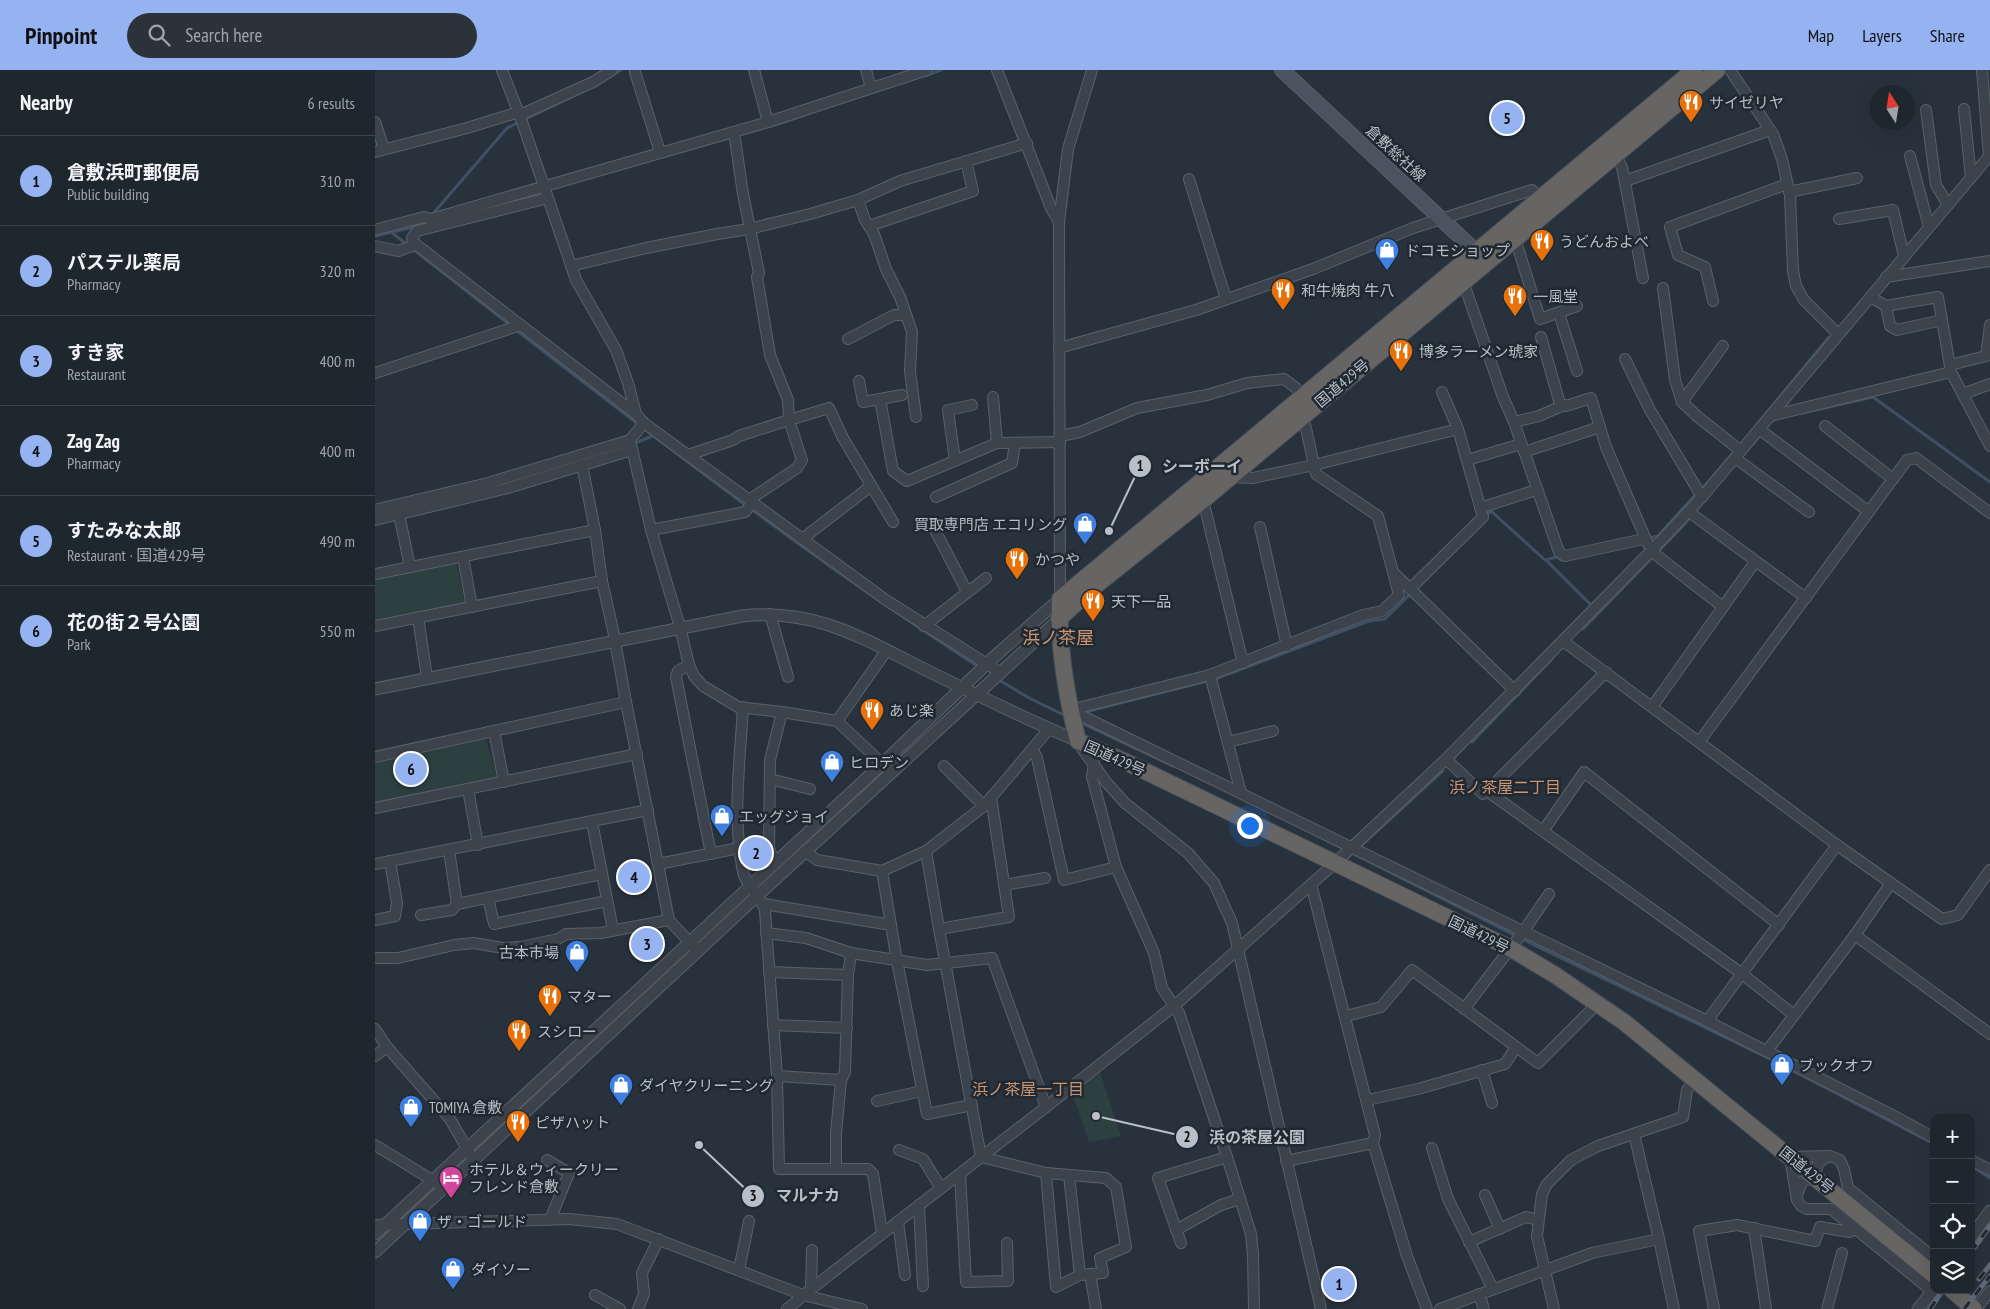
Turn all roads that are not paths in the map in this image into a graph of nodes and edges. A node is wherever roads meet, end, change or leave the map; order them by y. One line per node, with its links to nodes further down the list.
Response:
1 (502, 70): 17 (street)
2 (612, 70): 17 (street)
3 (754, 70): 19 (street)
4 (866, 70): 14 (street)
5 (927, 70): 14 (street)
6 (997, 70): 22 (street)
7 (1092, 70): 40 (street)
8 (1282, 70): 38 (main road, 倉敷総社線)
9 (1694, 70): 36 (highway, 国道429号)
10 (1717, 70): 25 (highway, 国道429号)
11 (1730, 70): 20 (street)
12 (1982, 70): 27 (street)
13 (635, 72): 24 (street)
14 (871, 88): 19 (street)
15 (1964, 109): 30 (street)
16 (1926, 110): 37 (street)
17 (521, 118): 23 (street); 34 (street)
18 (375, 122): 23 (street)
19 (768, 122): 21 (street)
20 (1770, 130): 32 (street); 33 (street)
21 (734, 132): 24 (street); 44 (street)
22 (1027, 143): 28 (street); 40 (street)
23 (380, 150)
24 (660, 152): 34 (street)
25 (1615, 155): 32 (street); 36 (highway, 国道429号)
26 (1910, 156): 43 (street)
27 (1990, 156): 30 (street)
28 (966, 161): 35 (street); 42 (street)
29 (1857, 178): 33 (street)
30 (1971, 178): 37 (street)
31 (1189, 179): 58 (street)
32 (1625, 181): 54 (street)
33 (1788, 188): 59 (street); 67 (street)
34 (546, 191): 41 (street); 41 (street); 52 (street)
35 (858, 200): 42 (street); 44 (street)
36 (1546, 203): 38 (street); 46 (highway, 国道429号); 50 (highway, 国道429号)
37 (1947, 205): 43 (street)
38 (1442, 219): 50 (main road, 倉敷総社線); 58 (street)
39 (1839, 220): 49 (street)
40 (1059, 222): 71 (street)
41 (416, 226): 45 (street); 48 (street)
42 (869, 226): 63 (street)
43 (1929, 227): 49 (street)
44 (749, 229): 52 (street); 91 (street)
45 (375, 230)
46 (1515, 238): 50 (highway, 国道429号); 62 (street)
47 (375, 246): 48 (street)
48 (412, 247): 66 (street)
49 (1904, 256): 53 (street)
50 (1481, 257): 55 (highway, 国道429号); 82 (highway, 国道429号)
51 (1990, 262): 53 (street)
52 (571, 266): 87 (street)
53 (1886, 277): 57 (street)
54 (1643, 278)
55 (1463, 281): 88 (highway, 国道429号); 92 (street)
56 (1663, 288): 84 (street)
57 (1870, 297): 61 (street); 67 (street)
58 (1226, 299): 71 (street)
59 (1713, 301)
60 (1577, 306): 62 (street)
61 (1886, 306): 64 (street); 64 (street)
62 (1559, 313): 74 (street)
63 (906, 315): 69 (street); 90 (street)
64 (1942, 320): 73 (street)
65 (1990, 325): 73 (street)
66 (516, 326): 75 (street); 87 (street)
67 (1838, 334): 89 (street)
68 (1541, 338): 85 (street)
69 (847, 339)
70 (1723, 346): 84 (street)
71 (1059, 348): 98 (street)
72 (1625, 360): 115 (street)
73 (1950, 369): 79 (street); 89 (street)
74 (1577, 371)
75 (375, 373)
76 (859, 382): 83 (street)
77 (1990, 384): 79 (street)
78 (1443, 392): 96 (street)
79 (1963, 394): 102 (street)
80 (902, 395): 83 (street)
81 (993, 397): 99 (street)
82 (1302, 397): 88 (street); 98 (street); 144 (highway, 国道429号)
83 (880, 399): 107 (street)
84 (1682, 402): 104 (street)
85 (1564, 405): 92 (street); 95 (street)
86 (972, 406): 107 (street)
87 (635, 414): 93 (street)
88 (1303, 415): 109 (street); 110 (highway, 国道429号)
89 (1770, 416): 97 (street)
90 (917, 417)
91 (789, 420): 105 (street); 112 (street); 117 (street)
92 (1515, 422): 103 (street)
93 (642, 426): 101 (street); 105 (street)
94 (1825, 426): 111 (street)
95 (1600, 428): 103 (street); 132 (street)
96 (1458, 429): 106 (street); 109 (street)
97 (1762, 431): 104 (street); 121 (street)
98 (1060, 439): 100 (street); 144 (street)
99 (997, 443): 100 (street); 107 (street)
100 (1015, 443): 114 (street)
101 (631, 445): 108 (street); 119 (street); 129 (street)
102 (1990, 445)
103 (1523, 448): 106 (street); 113 (street)
104 (1738, 454): 115 (street); 120 (street)
105 (688, 455): 117 (street)
106 (1467, 460): 118 (street)
107 (955, 461)
108 (582, 465): 123 (street); 128 (street)
109 (1314, 465): 110 (street); 137 (street)
110 (1230, 477): 116 (highway, 国道429号)
111 (1893, 478): 121 (street); 122 (street)
112 (871, 486): 126 (street); 131 (street)
113 (1536, 490): 118 (street); 132 (street)
114 (936, 496)
115 (1702, 497): 124 (street)
116 (1203, 500): 149 (highway, 国道429号); 157 (street)
117 (749, 505): 129 (street); 131 (street)
118 (1480, 508): 141 (street)
119 (375, 510)
120 (1809, 512)
121 (1869, 512): 143 (street)
122 (1990, 513)
123 (399, 514): 125 (street); 136 (street)
124 (1691, 514): 133 (street); 135 (street)
125 (375, 520)
126 (893, 522)
127 (1260, 527): 155 (street)
128 (595, 530): 134 (street); 140 (street)
129 (651, 530): 152 (street)
130 (935, 530): 142 (street)
131 (802, 539): 151 (street)
132 (1644, 539): 133 (street)
133 (1654, 552): 146 (street); 153 (street)
134 (463, 557): 136 (street); 145 (street)
135 (1755, 562): 143 (street); 146 (street)
136 (410, 567): 138 (street)
137 (1393, 572): 141 (street); 155 (street)
138 (375, 574)
139 (985, 578): 142 (street)
140 (602, 581): 145 (street); 154 (street)
141 (1412, 590): 167 (street)
142 (967, 592): 151 (street)
143 (1806, 598): 180 (street)
144 (1060, 599): 149 (highway, 国道429号); 159 (street)
145 (472, 607): 148 (street)
146 (1723, 607): 171 (street)
147 (769, 614): 152 (street); 156 (street); 162 (street)
148 (418, 617): 150 (street); 163 (street)
149 (1059, 619): 161 (street); 173 (highway, 国道429号)
150 (375, 626)
151 (925, 626): 159 (street)
152 (680, 627): 154 (street); 158 (street)
153 (1563, 640): 160 (street); 167 (street)
154 (615, 641): 163 (street); 169 (street)
155 (1287, 646): 157 (street)
156 (887, 650): 165 (street); 174 (street)
157 (1243, 663): 164 (street)
158 (689, 665): 170 (street); 208 (street)
159 (983, 667): 161 (street); 165 (street)
160 (1606, 672): 171 (street); 193 (street)
161 (997, 676): 168 (street)
162 (788, 677)
163 (427, 678): 166 (street)
164 (1211, 679): 173 (street); 179 (street)
165 (962, 688): 168 (street); 186 (street)
166 (375, 689)
167 (1515, 690): 185 (street)
168 (977, 695): 175 (street); 188 (street)
169 (626, 702): 176 (street); 182 (street)
170 (743, 707): 172 (street); 203 (street)
171 (1652, 707): 180 (street)
172 (781, 712): 174 (street); 189 (street)
173 (1072, 716): 178 (highway, 国道429号); 194 (street)
174 (837, 721): 186 (street)
175 (1049, 729): 178 (street); 181 (street)
176 (494, 731): 183 (street); 190 (street)
177 (1273, 731): 179 (street)
178 (1078, 741): 184 (highway, 国道429号)
179 (1228, 742): 194 (street)
180 (1699, 742): 201 (street)
181 (1033, 750): 195 (street); 213 (street)
182 (637, 754): 190 (street); 198 (street)
183 (375, 757)
184 (1098, 758): 207 (highway, 国道429号); 213 (street); 238 (street)
185 (1447, 759): 193 (street); 207 (street)
186 (883, 763): 188 (street); 210 (street)
187 (944, 766): 196 (street)
188 (891, 772): 206 (street)
189 (770, 779): 192 (street); 210 (street)
190 (504, 782): 191 (street)
191 (468, 789): 197 (street); 202 (street)
192 (810, 789)
193 (1487, 791): 200 (street)
194 (1241, 793): 207 (street)
195 (991, 797): 196 (street); 220 (street)
196 (984, 806): 205 (street)
197 (375, 808)
198 (648, 810): 199 (street); 212 (street)
199 (592, 822): 202 (street); 216 (street)
200 (1543, 831): 230 (street); 245 (street)
201 (1837, 844): 218 (street); 230 (street)
202 (478, 845): 204 (street)
203 (739, 848): 208 (street); 221 (street)
204 (449, 850): 209 (street); 226 (street)
205 (926, 851): 215 (street); 232 (street)
206 (806, 852): 215 (street); 224 (street)
207 (1345, 853): 219 (street); 236 (highway, 国道429号); 236 (street)
208 (711, 854): 212 (street)
209 (390, 861): 211 (street); 228 (street)
210 (775, 863): 221 (street)
211 (375, 864)
212 (658, 864): 229 (street)
213 (1116, 867): 248 (street)
214 (1990, 870): 218 (street)
215 (882, 871): 231 (street)
216 (602, 874): 223 (street); 225 (street)
217 (1045, 878): 220 (street)
218 (1891, 883): 235 (street)
219 (1311, 884): 238 (street); 251 (street)
220 (1004, 885): 232 (street)
221 (751, 886): 224 (street); 237 (street)
222 (1549, 894): 236 (street)
223 (488, 898): 225 (street); 226 (street)
224 (761, 899): 231 (street); 234 (street); 239 (street)
225 (607, 901): 233 (street)
226 (457, 904): 227 (street)
227 (421, 915)
228 (375, 920)
229 (669, 920): 233 (street); 237 (street)
230 (1779, 924): 245 (street)
231 (891, 926): 242 (street)
232 (939, 929): 243 (street)
233 (613, 930): 241 (street)
234 (766, 933): 240 (street); 244 (street)
235 (1855, 935): 250 (street); 256 (street)
236 (1517, 939): 247 (highway, 国道429号); 249 (street); 252 (street)
237 (689, 942): 239 (street); 275 (street)
238 (1238, 949): 248 (street); 284 (street)
239 (698, 951): 283 (street)
240 (851, 953): 242 (street); 246 (street)
241 (375, 958)
242 (897, 961): 243 (street); 265 (street)
243 (945, 962): 269 (street); 270 (street)
244 (769, 972): 246 (street); 253 (street)
245 (1741, 974): 250 (street); 252 (street)
246 (848, 975): 254 (street)
247 (1598, 1003): 258 (street); 264 (highway, 国道429号)
248 (1174, 1006): 270 (street); 280 (street)
249 (1464, 1009): 251 (street); 258 (street)
250 (1794, 1015): 259 (street)
251 (1345, 1016): 266 (street)
252 (1707, 1021): 259 (street)
253 (773, 1024): 254 (street); 262 (street)
254 (847, 1028): 263 (street)
255 (375, 1029): 257 (street)
256 (1990, 1034)
257 (387, 1047): 260 (street); 275 (street)
258 (1516, 1047): 261 (street)
259 (1767, 1051): 272 (street)
260 (375, 1056)
261 (1482, 1070): 266 (street); 268 (street)
262 (777, 1076): 263 (street); 286 (street)
263 (841, 1080): 286 (street)
264 (1695, 1080): 271 (street); 281 (highway, 国道429号)
265 (922, 1091): 267 (street); 269 (street)
266 (1367, 1100): 273 (street)
267 (877, 1101)
268 (1492, 1103)
269 (972, 1105): 279 (street)
270 (1046, 1107): 279 (street)
271 (1635, 1134): 302 (street); 314 (street)
272 (1930, 1136)
273 (1373, 1143): 284 (street); 343 (street)
274 (375, 1145): 292 (street)
275 (467, 1148): 283 (street); 292 (street)
276 (1432, 1148): 316 (street)
277 (899, 1150): 294 (street)
278 (1830, 1156): 281 (street); 291 (street); 321 (street)
279 (981, 1157): 288 (street); 289 (street)
280 (1227, 1157): 296 (street); 309 (street)
281 (1790, 1157): 291 (highway, 国道429号); 297 (street)
282 (547, 1160): 300 (street)
283 (474, 1161): 293 (street)
284 (1286, 1161): 342 (street)
285 (1975, 1162): 287 (street)
286 (836, 1170): 311 (street)
287 (1990, 1170)
288 (1047, 1173): 290 (street); 324 (street)
289 (960, 1174): 294 (street); 317 (street)
290 (1069, 1175): 324 (street); 324 (street)
291 (1815, 1177): 297 (street); 326 (highway, 国道429号)
292 (433, 1180): 293 (street); 305 (street)
293 (445, 1188): 304 (street)
294 (941, 1188): 298 (street)
295 (1485, 1195): 308 (street)
296 (1240, 1199): 309 (street); 341 (street)
297 (1797, 1200): 306 (street)
298 (919, 1205): 303 (street); 328 (street)
299 (1990, 1211): 310 (street)
300 (550, 1220): 304 (street); 313 (street)
301 (749, 1220): 323 (street)
302 (1538, 1220): 308 (street); 322 (street)
303 (898, 1221): 311 (street); 325 (street)
304 (406, 1224): 305 (street); 319 (street)
305 (380, 1225): 312 (street)
306 (1853, 1227): 307 (street); 327 (street)
307 (1754, 1228): 348 (street); 349 (street)
308 (1500, 1229): 316 (street)
309 (1176, 1230): 315 (street)
310 (1975, 1232)
311 (882, 1233): 331 (street)
312 (375, 1234)
313 (659, 1239): 323 (street); 336 (street)
314 (1659, 1239): 322 (street); 347 (street)
315 (1181, 1242)
316 (1469, 1242): 329 (street)
317 (1007, 1243)
318 (812, 1250): 331 (street)
319 (375, 1252)
320 (1842, 1252): 350 (street)
321 (1930, 1255)
322 (1545, 1269): 329 (street); 346 (street)
323 (739, 1270): 331 (street)
324 (1085, 1274): 340 (street)
325 (905, 1275)
326 (1930, 1282)
327 (1930, 1283)
328 (923, 1286)
329 (1493, 1289): 332 (street)
330 (1930, 1290): 351 (street)
331 (807, 1292): 338 (street); 339 (street)
332 (1479, 1294): 344 (street); 345 (street)
333 (1965, 1294): 335 (highway)
334 (595, 1295): 337 (street)
335 (1984, 1300)
336 (641, 1308)
337 (620, 1309)
338 (787, 1309)
339 (861, 1309)
340 (1097, 1309)
341 (1254, 1309)
342 (1321, 1309)
343 (1427, 1309)
344 (1440, 1309)
345 (1484, 1309)
346 (1554, 1309)
347 (1674, 1309)
348 (1714, 1309)
349 (1766, 1309)
350 (1827, 1309)
351 (1918, 1309)

